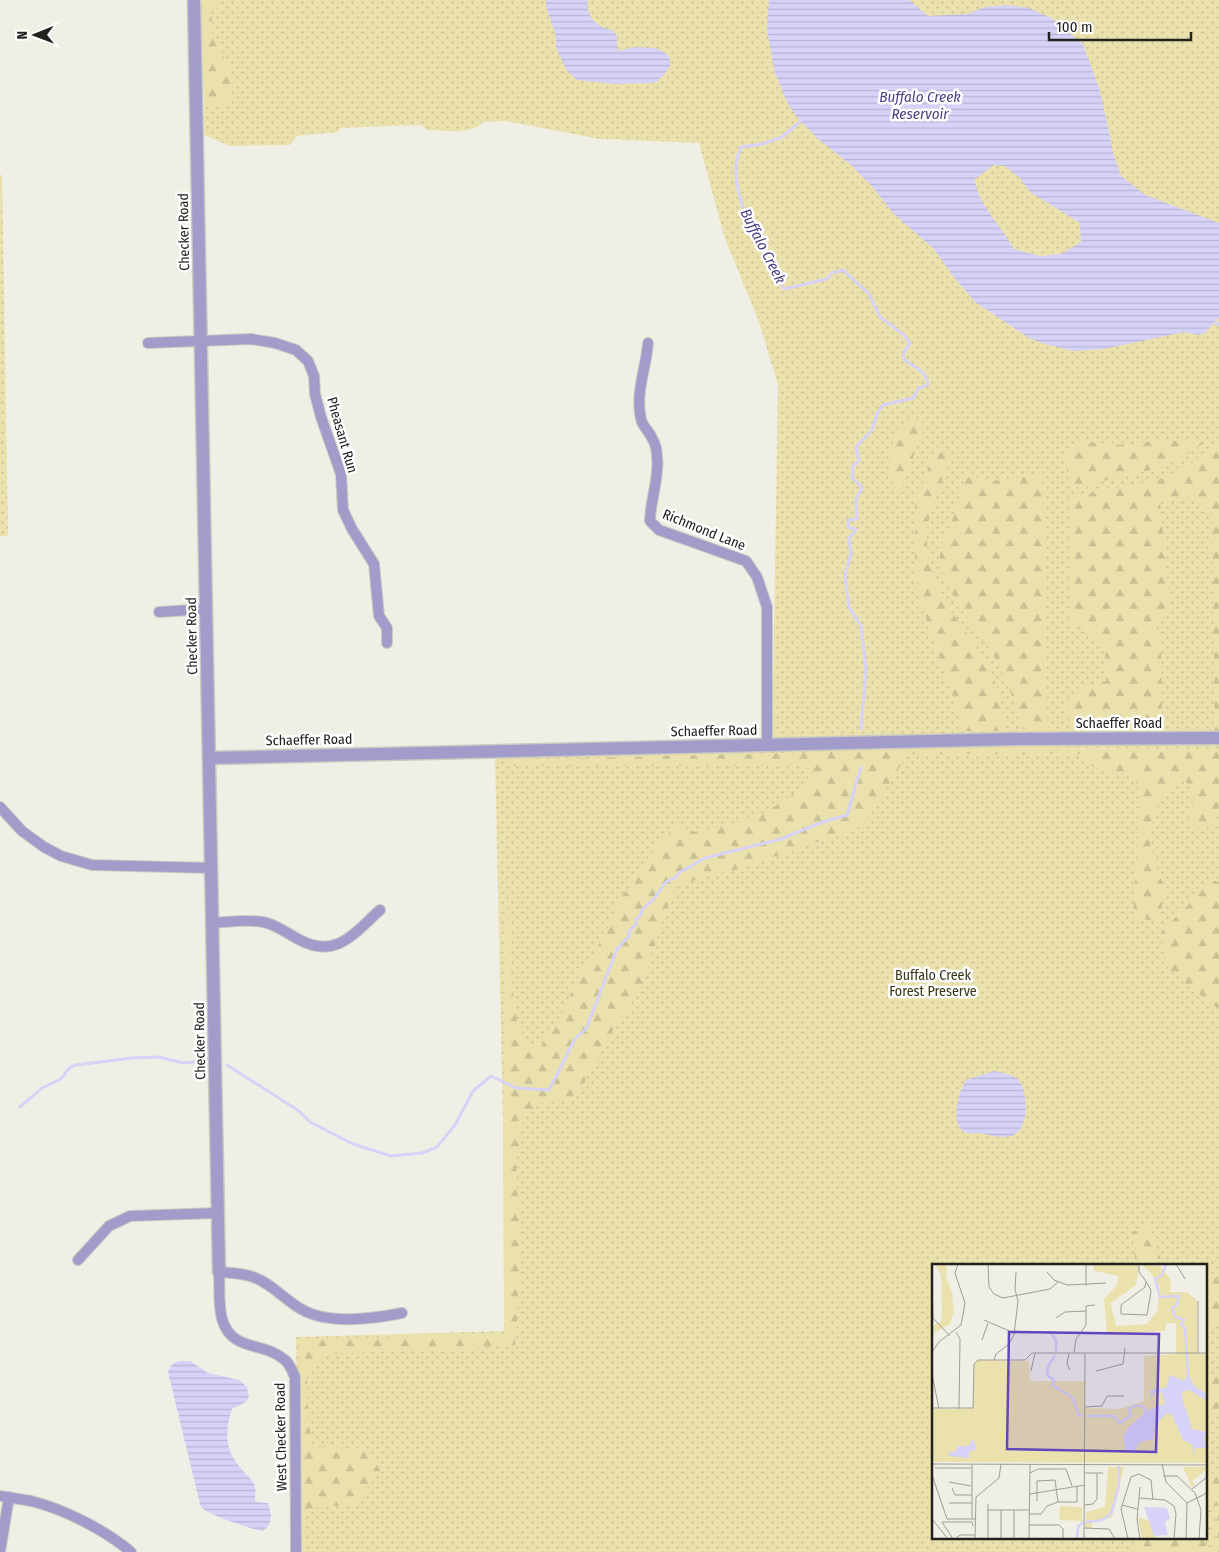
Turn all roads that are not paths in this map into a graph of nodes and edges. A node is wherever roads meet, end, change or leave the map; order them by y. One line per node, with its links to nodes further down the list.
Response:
1 (194, 0): 2 (street, Checker Road)
2 (201, 341): 3 (street, Pheasant Run); 5 (street, Checker Road); 7 (street, Pheasant Run)
3 (148, 343)
4 (648, 343): 9 (street, Richmond Lane)
5 (206, 609): 6 (street); 10 (street, Checker Road)
6 (159, 612)
7 (387, 643)
8 (1219, 738): 9 (street, Schaeffer Road)
9 (767, 744): 10 (street, Schaeffer Road)
10 (209, 758): 12 (street, Checker Road)
11 (0, 807): 12 (street)
12 (212, 868): 14 (street, Checker Road)
13 (380, 910): 14 (street)
14 (212, 922): 15 (street, Checker Road)
15 (218, 1213): 16 (street); 17 (street, Checker Road)
16 (78, 1260)
17 (220, 1272): 18 (street); 22 (street, West Checker Road)
18 (402, 1312)
19 (5, 1497): 20 (street); 21 (street)
20 (0, 1552)
21 (131, 1552)
22 (296, 1552)

